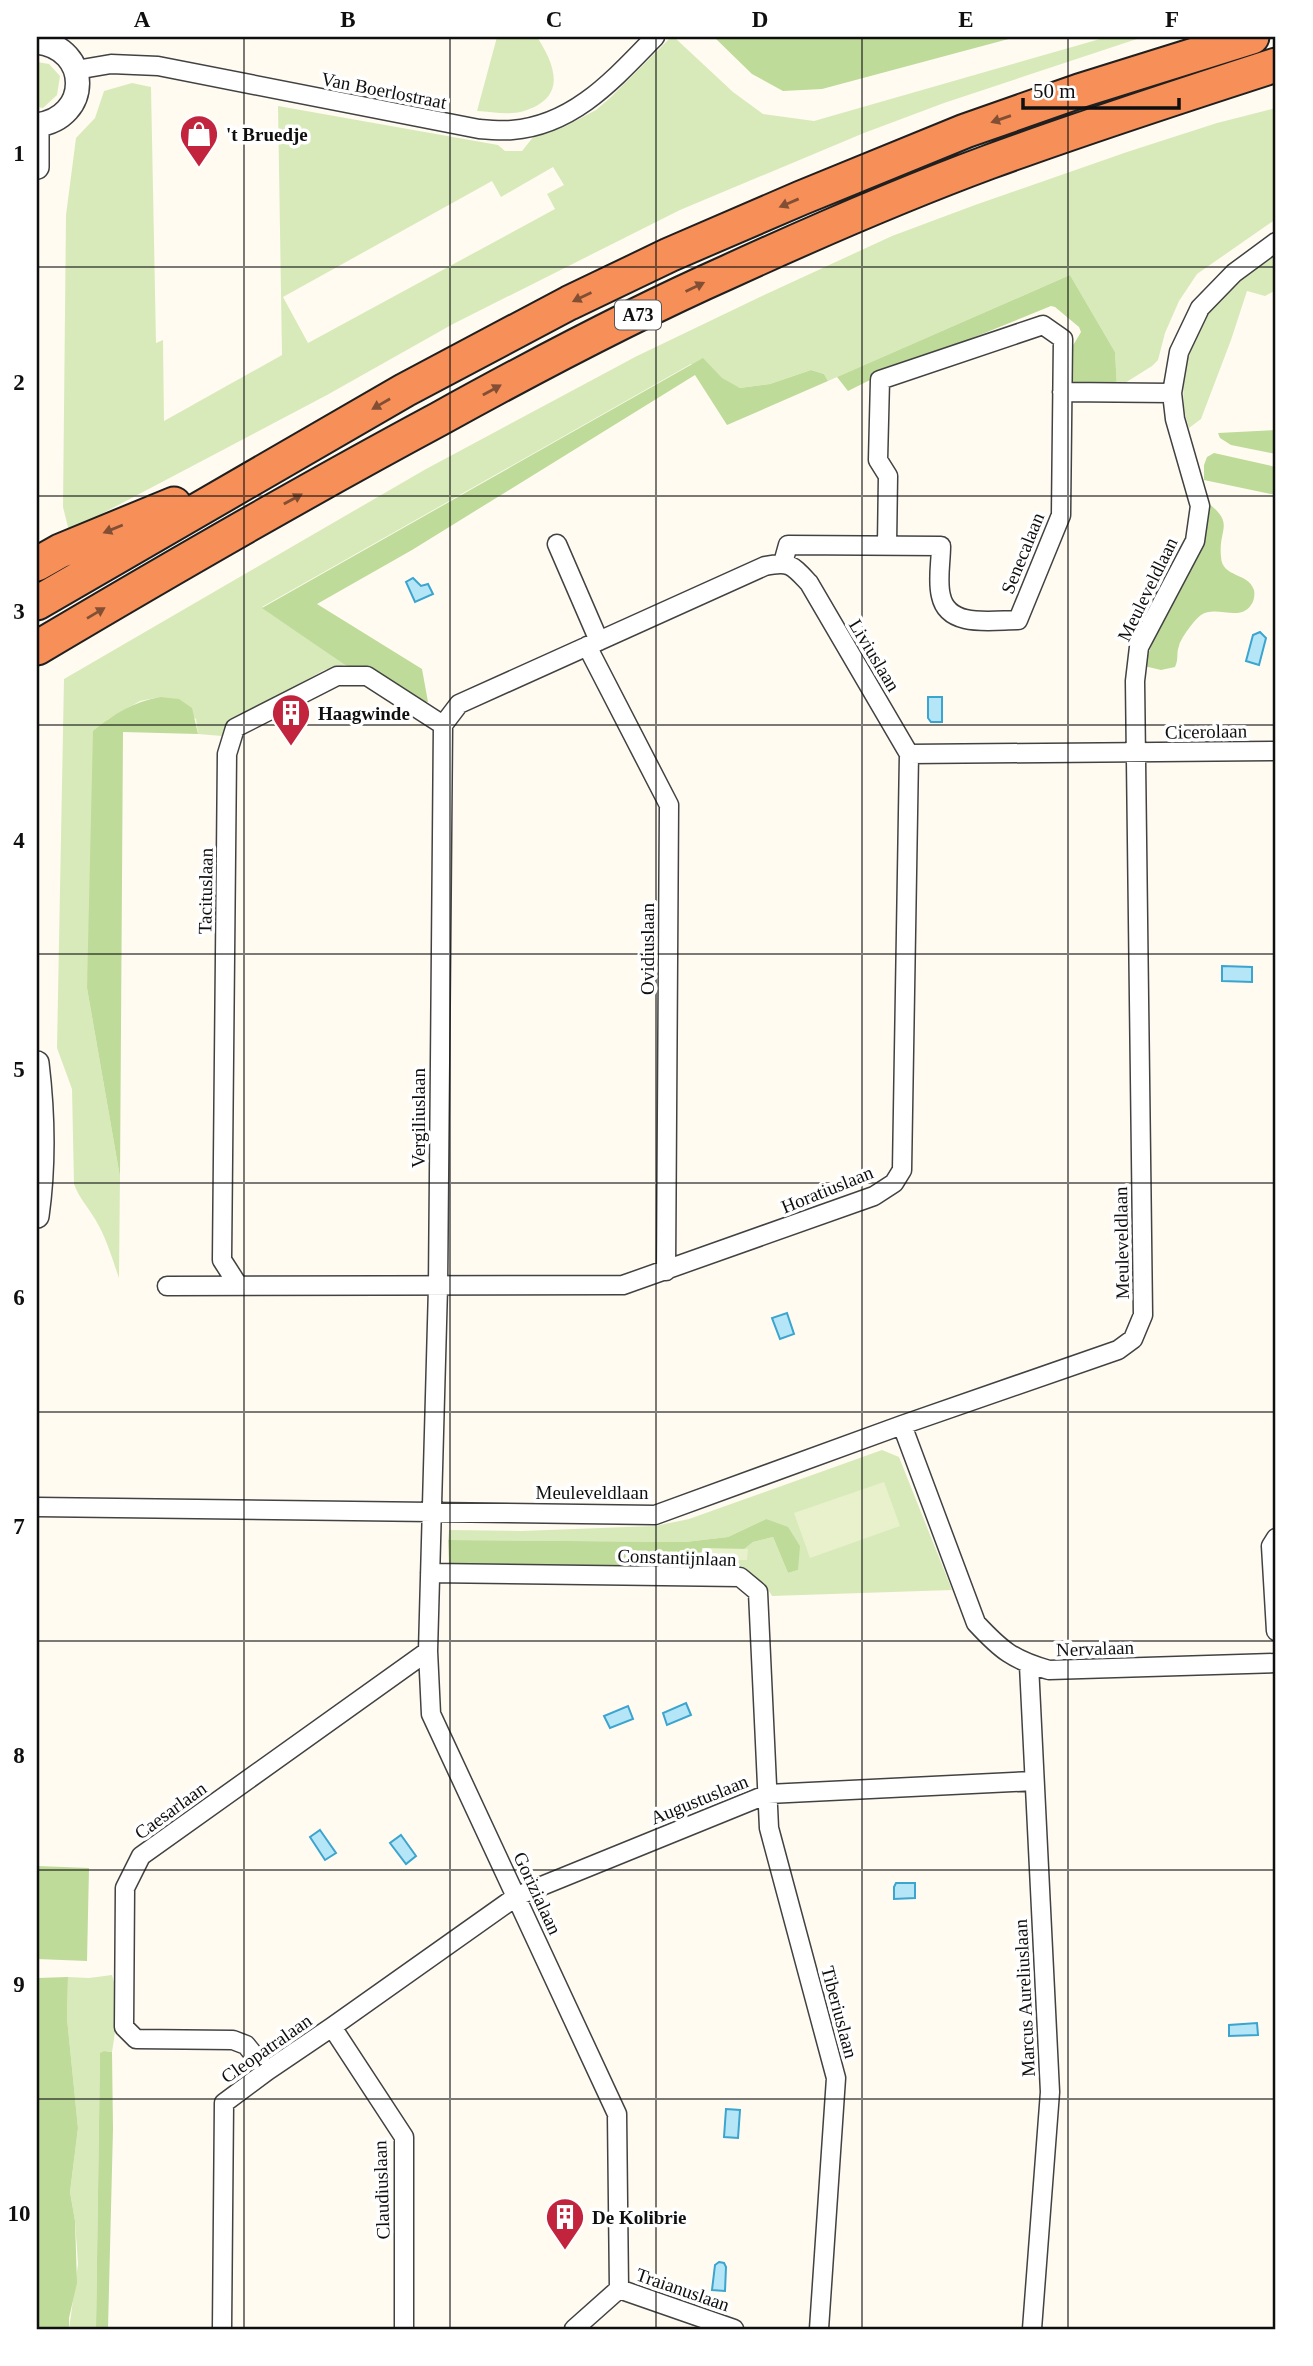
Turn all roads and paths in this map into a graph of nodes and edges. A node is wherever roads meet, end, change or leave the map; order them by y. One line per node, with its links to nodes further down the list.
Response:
1 (655, 37): 5 (street, Van Boerlostraat)
2 (1252, 37): 11 (highway, A73, one-way to 11)
3 (38, 40): 5 (street)
4 (1276, 65): 18 (highway, A73, one-way to 4)
5 (76, 70): 6 (street)
6 (37, 125): 7 (street)
7 (37, 167)
8 (1276, 242): 10 (street, Meuleveldlaan)
9 (1062, 392): 10 (street); 13 (street, Senecalaan); 13 (street, Senecalaan)
10 (1172, 393): 21 (street, Meuleveldlaan)
11 (290, 456): 15 (highway, A73, one-way to 15); 16 (highway, A73)
12 (557, 544): 17 (street)
13 (887, 545): 14 (street, Senecalaan)
14 (783, 563): 17 (street); 22 (street, Liviuslaan)
15 (37, 564)
16 (37, 603)
17 (593, 644): 19 (street); 27 (street, Ovidiuslaan)
18 (37, 648)
19 (443, 725): 28 (street, Tacituslaan); 30 (street, Vergiliuslaan)
20 (1276, 751): 21 (street, Cicerolaan)
21 (1136, 752): 22 (street); 31 (street, Meuleveldlaan)
22 (909, 754): 27 (street, Horatiuslaan)
23 (37, 1063): 24 (street)
24 (38, 1126): 25 (street)
25 (39, 1158): 26 (street)
26 (37, 1216)
27 (666, 1271): 30 (street, Horatiuslaan)
28 (238, 1285): 29 (street); 30 (street)
29 (167, 1286)
30 (438, 1287): 33 (street, Vergiliuslaan)
31 (902, 1424): 33 (street, Meuleveldlaan); 39 (street, Nervalaan)
32 (37, 1507): 33 (street, Meuleveldlaan)
33 (432, 1512): 35 (street, Gorizialaan)
34 (1276, 1538): 36 (street)
35 (430, 1573): 37 (street, Gorizialaan); 41 (street, Constantijnlaan)
36 (1276, 1631)
37 (428, 1651): 42 (street, Gorizialaan); 44 (street, Caesarlaan)
38 (1276, 1663): 39 (street, Nervalaan)
39 (1030, 1665): 40 (street, Marcus Aureliuslaan)
40 (1034, 1781): 41 (street, Augustuslaan); 51 (street, Marcus Aureliuslaan)
41 (768, 1794): 42 (street, Augustuslaan); 50 (street, Tiberiuslaan)
42 (516, 1896): 43 (street, Cleopatralaan); 45 (street, Gorizialaan)
43 (332, 2027): 44 (street, Cleopatralaan); 47 (street, Claudiuslaan)
44 (267, 2071): 46 (street, Cleopatralaan)
45 (619, 2289): 48 (street); 49 (street, Traianuslaan)
46 (222, 2329)
47 (404, 2329)
48 (574, 2329)
49 (734, 2329)
50 (819, 2329)
51 (1032, 2329)

